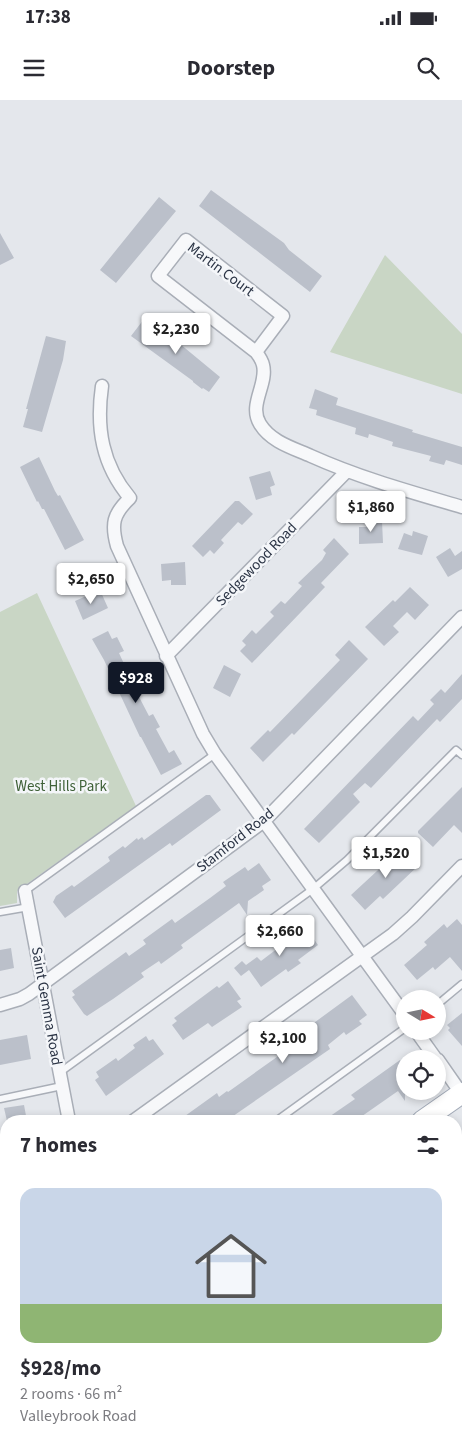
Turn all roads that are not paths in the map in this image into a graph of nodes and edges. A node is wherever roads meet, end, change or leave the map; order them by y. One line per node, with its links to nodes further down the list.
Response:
1 (256, 352): 1 (street, Martin Court); 3 (street)
2 (102, 386): 6 (street)
3 (346, 472): 4 (street); 6 (street, Sedgewood Road)
4 (462, 507)
5 (462, 617): 9 (street, Stamford Road)
6 (166, 656): 7 (street)
7 (215, 754): 9 (street); 12 (lane)
8 (462, 755): 11 (lane)
9 (264, 821): 11 (street); 16 (street, Stamford Road)
10 (462, 866): 15 (street)
11 (313, 890): 15 (street); 23 (lane)
12 (25, 891): 13 (street, Saint Gemma Road)
13 (29, 907): 14 (lane); 16 (street, Saint Gemma Road)
14 (0, 912)
15 (362, 956): 19 (street); 28 (street)
16 (43, 983): 20 (street, Stamford Road); 23 (street, Saint Gemma Road)
17 (462, 984): 18 (lane)
18 (446, 997)
19 (396, 1003)
20 (0, 1006)
21 (396, 1034): 29 (lane)
22 (446, 1072): 25 (street)
23 (60, 1073): 24 (street, Saint Gemma Road)
24 (62, 1086): 26 (lane); 27 (street, Saint Gemma Road)
25 (462, 1093): 30 (main road)
26 (0, 1099)
27 (68, 1115)
28 (141, 1115)
29 (284, 1115)
30 (431, 1115)

